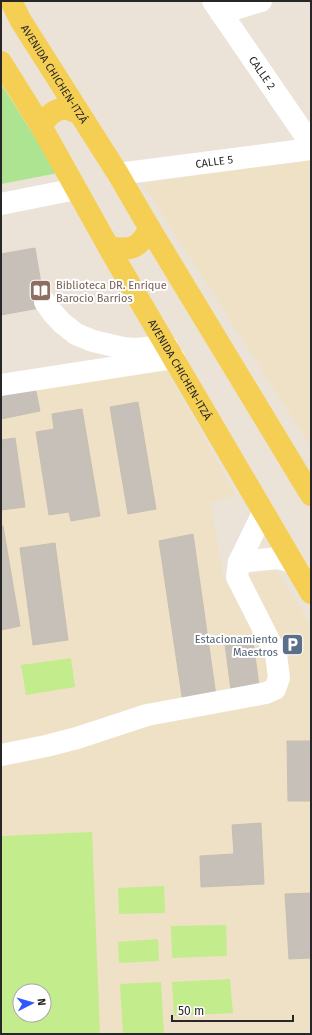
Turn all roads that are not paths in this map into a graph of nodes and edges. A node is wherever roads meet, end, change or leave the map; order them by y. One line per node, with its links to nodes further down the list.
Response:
1 (11, 1): 5 (main road, AVENIDA CHICHEN-ITZÁ)
2 (261, 1): 3 (street)
3 (217, 7): 7 (street, CALLE 2)
4 (1, 62): 6 (main road, AVENIDA CHICHEN-ITZÁ)
5 (79, 113): 6 (main road); 9 (main road, AVENIDA CHICHEN-ITZÁ)
6 (41, 126): 10 (main road, AVENIDA CHICHEN-ITZÁ)
7 (311, 144)
8 (311, 149): 9 (street, CALLE 5)
9 (118, 174): 12 (main road, AVENIDA CHICHEN-ITZÁ)
10 (76, 189): 11 (street); 13 (main road, AVENIDA CHICHEN-ITZÁ)
11 (1, 204)
12 (150, 229): 13 (main road); 17 (main road, AVENIDA CHICHEN-ITZÁ)
13 (109, 247): 15 (main road, AVENIDA CHICHEN-ITZÁ)
14 (45, 302): 15 (street)
15 (170, 352): 16 (street); 18 (main road, AVENIDA CHICHEN-ITZÁ)
16 (1, 386)
17 (311, 495)
18 (263, 511): 19 (street); 20 (main road, AVENIDA CHICHEN-ITZÁ)
19 (239, 562): 20 (street); 22 (street)
20 (293, 562): 21 (main road, AVENIDA CHICHEN-ITZÁ)
21 (311, 593)
22 (1, 755)

